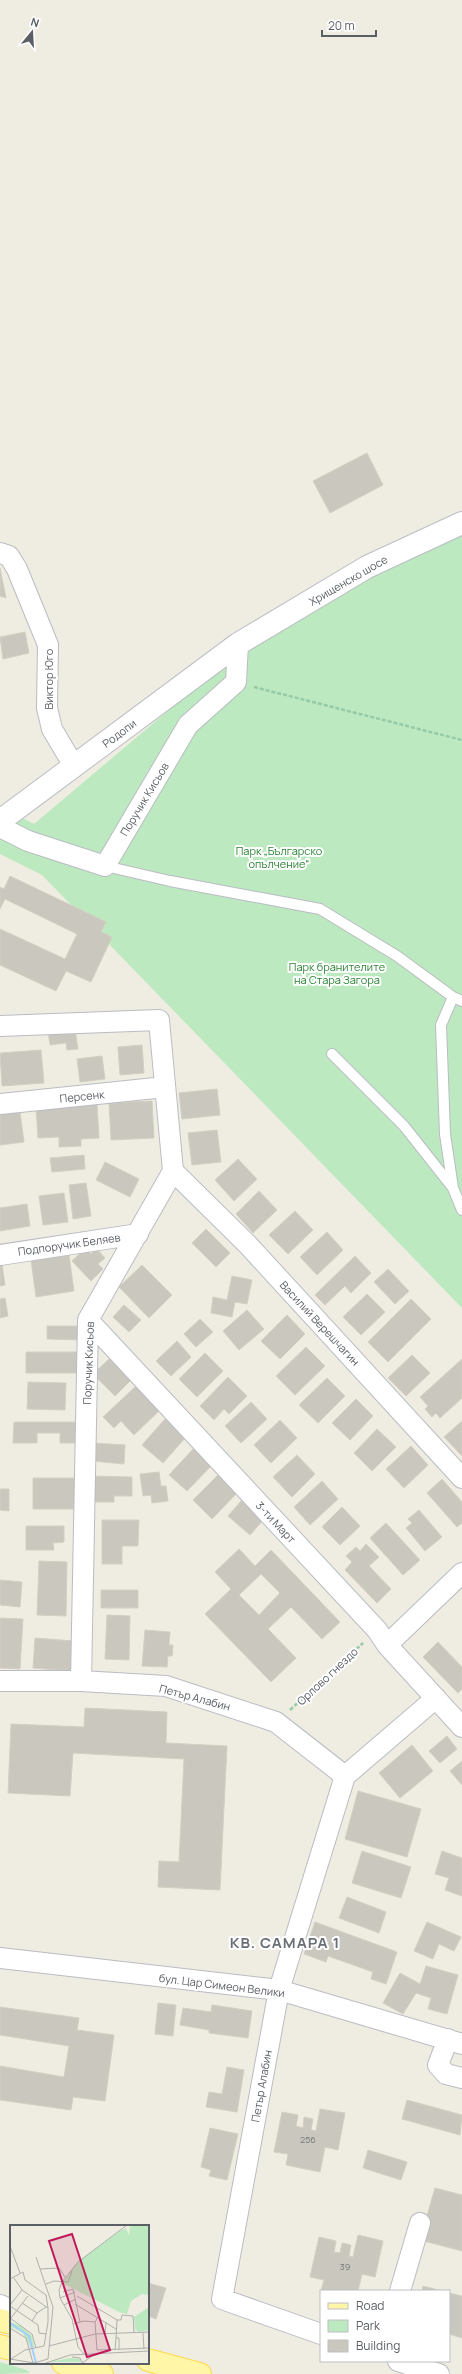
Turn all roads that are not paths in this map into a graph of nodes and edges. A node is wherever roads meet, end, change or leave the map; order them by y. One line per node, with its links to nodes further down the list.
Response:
1 (462, 523): 3 (street, Хрищенско шосе)
2 (0, 553): 4 (street, Виктор Юго)
3 (238, 644): 4 (street, Родопи); 7 (street, Поручик Кисьов)
4 (74, 766): 5 (street, Родопи)
5 (0, 821)
6 (0, 827): 7 (street)
7 (105, 866): 8 (lane)
8 (457, 999): 14 (lane)
9 (0, 1026): 11 (street)
10 (332, 1054): 14 (lane)
11 (165, 1087): 12 (street, Персенк); 13 (street)
12 (0, 1104)
13 (173, 1171): 16 (street, Поручик Кисьов); 19 (street, Василий Верешчагин)
14 (453, 1188): 15 (lane)
15 (462, 1210)
16 (138, 1234): 17 (street, Подпоручик Беляев); 18 (street, Поручик Кисьов)
17 (0, 1254)
18 (88, 1320): 21 (street, 3-ти Март); 23 (street, Поручик Кисьов)
19 (462, 1478)
20 (462, 1573): 21 (street)
21 (382, 1638): 24 (street, 3-ти Март)
22 (0, 1681): 23 (street, Петър Алабин)
23 (81, 1681): 26 (street, Петър Алабин)
24 (436, 1698): 25 (street, 3-ти Март); 26 (street)
25 (462, 1727)
26 (346, 1776): 28 (street, Петър Алабин)
27 (0, 1958): 28 (street, бул. Цар Симеон Велики)
28 (279, 1990): 29 (street, бул. Цар Симеон Велики); 37 (street, Петър Алабин)
29 (455, 2042): 30 (street)
30 (462, 2078)
31 (420, 2223): 32 (street)
32 (400, 2290)
33 (0, 2306): 34 (street)
34 (10, 2311)
35 (0, 2320): 36 (main road)
36 (10, 2323)
37 (320, 2334)
38 (0, 2346): 39 (main road)
39 (10, 2349)
40 (149, 2360): 44 (main road)
41 (401, 2362): 45 (street)
42 (66, 2364): 43 (main road)
43 (102, 2374)
44 (200, 2374)
45 (439, 2374)

